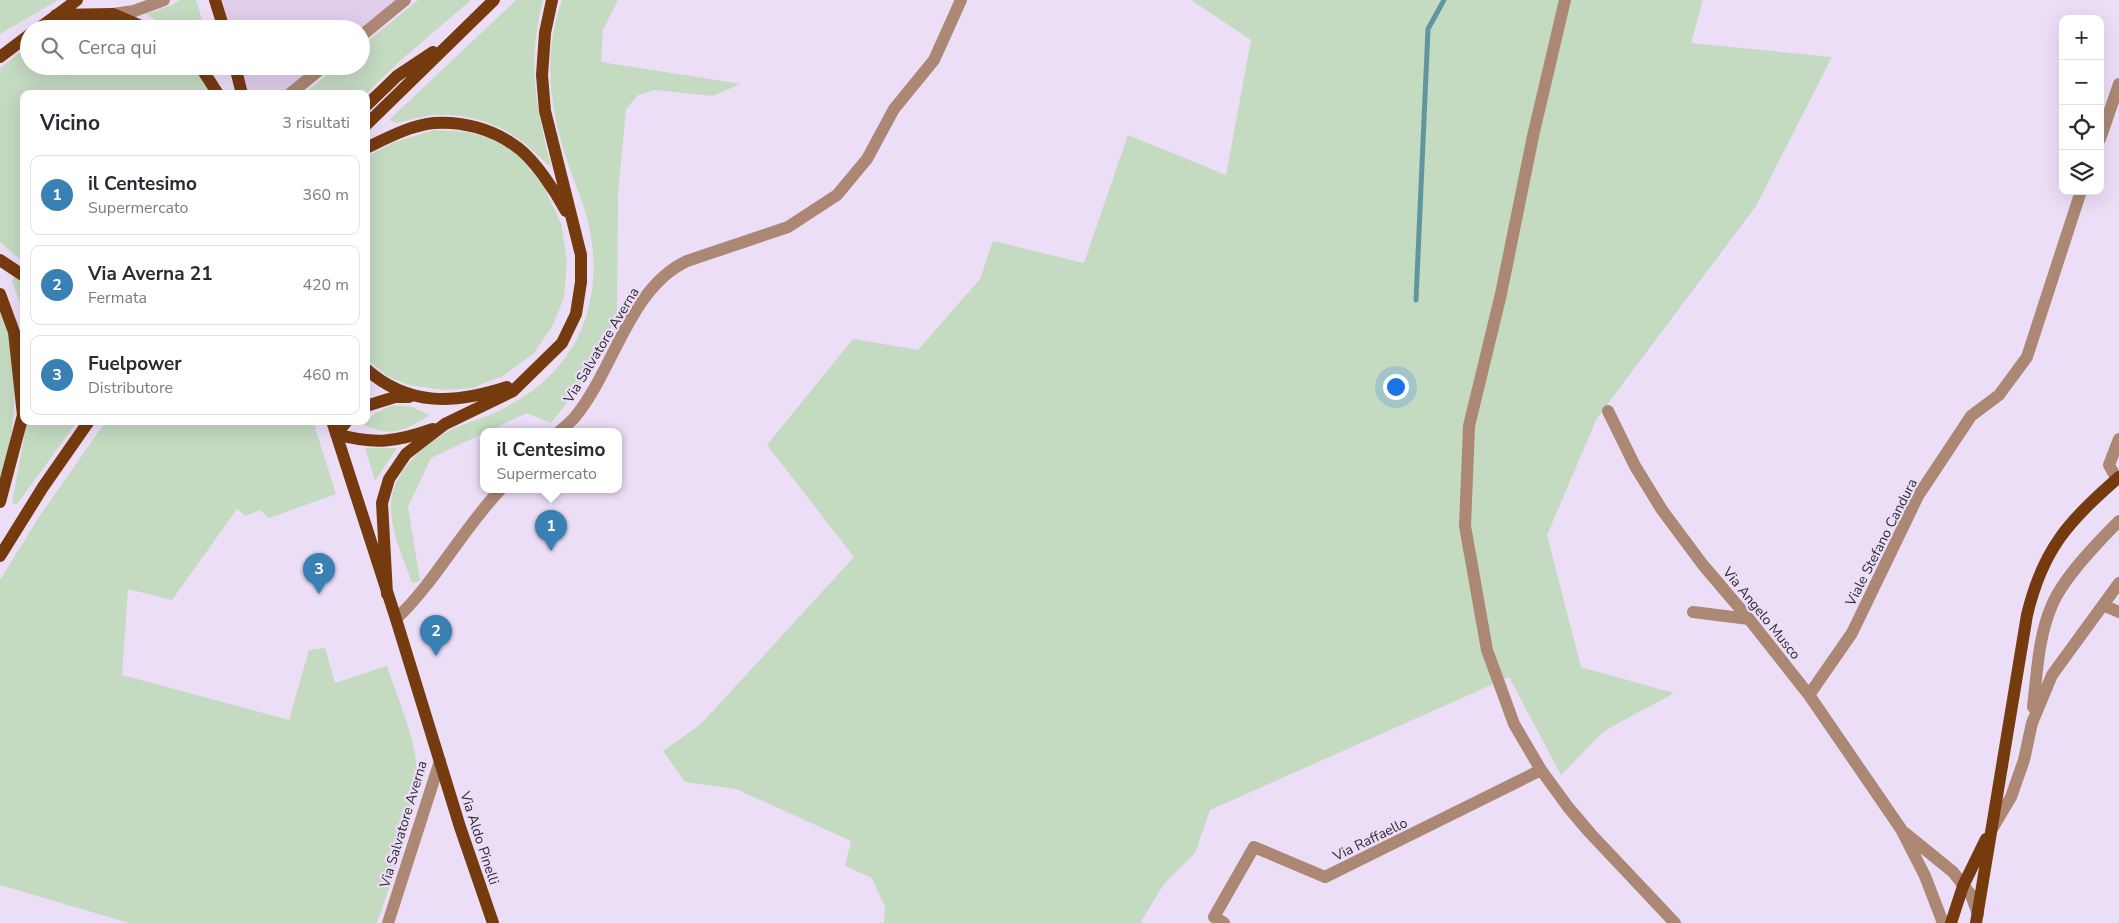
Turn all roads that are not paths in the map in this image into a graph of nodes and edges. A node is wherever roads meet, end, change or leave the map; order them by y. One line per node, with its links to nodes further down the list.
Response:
1 (77, 0): 10 (main road)
2 (164, 0): 9 (street)
3 (215, 0): 13 (main road)
4 (405, 0): 14 (street)
5 (494, 0): 15 (main road)
6 (552, 0): 30 (main road)
7 (961, 0): 45 (street, Via Salvatore Averna)
8 (1565, 0): 63 (street)
9 (113, 14): 10 (main road); 12 (main road)
10 (56, 15): 11 (main road)
11 (50, 20)
12 (127, 20)
13 (221, 20)
14 (370, 29)
15 (458, 35): 25 (main road); 26 (main road)
16 (20, 42): 17 (main road)
17 (0, 57)
18 (206, 75): 22 (main road)
19 (237, 75): 23 (main road)
20 (313, 75): 24 (street)
21 (2119, 84): 27 (street)
22 (215, 90)
23 (241, 90)
24 (295, 90)
25 (370, 102)
26 (370, 121)
27 (2104, 127)
28 (370, 146): 30 (main road)
29 (2080, 195): 60 (street, Viale Stefano Candura)
30 (575, 229): 35 (main road)
31 (0, 260): 32 (main road)
32 (20, 273)
33 (0, 294): 36 (main road)
34 (370, 373): 37 (main road)
35 (523, 382): 37 (main road); 40 (main road)
36 (20, 387)
37 (422, 397): 38 (main road)
38 (370, 405)
39 (1608, 411): 59 (street, Via Angelo Musco)
40 (445, 424): 46 (main road); 54 (main road)
41 (20, 425): 50 (main road)
42 (86, 425): 52 (main road)
43 (333, 425): 46 (main road, Via Salvatore Averna)
44 (343, 425): 46 (main road)
45 (563, 428)
46 (336, 434): 54 (main road, Via Salvatore Averna)
47 (2119, 439): 48 (street)
48 (2118, 478): 65 (main road)
49 (497, 493): 58 (street)
50 (0, 502)
51 (2119, 521): 61 (street)
52 (0, 556)
53 (2119, 583): 55 (street)
54 (387, 594): 58 (main road, Via Salvatore Averna)
55 (2103, 605): 57 (street); 61 (street)
56 (1693, 612): 59 (street)
57 (2119, 612)
58 (396, 619): 62 (main road, Via Salvatore Averna)
59 (1749, 619): 60 (street, Via Angelo Musco)
60 (1809, 695): 64 (street, Via Angelo Musco)
61 (2032, 723): 65 (street)
62 (440, 762): 69 (street, Via Salvatore Averna); 70 (main road, Via Aldo Pinelli)
63 (1541, 770): 68 (street, Via Raffaello); 71 (street)
64 (1901, 830): 66 (street); 72 (street)
65 (1991, 830): 66 (main road); 67 (main road)
66 (1963, 886): 67 (street); 73 (main road)
67 (1977, 919)
68 (1219, 920)
69 (388, 923)
70 (493, 923)
71 (1675, 923)
72 (1943, 923)
73 (1951, 923)

